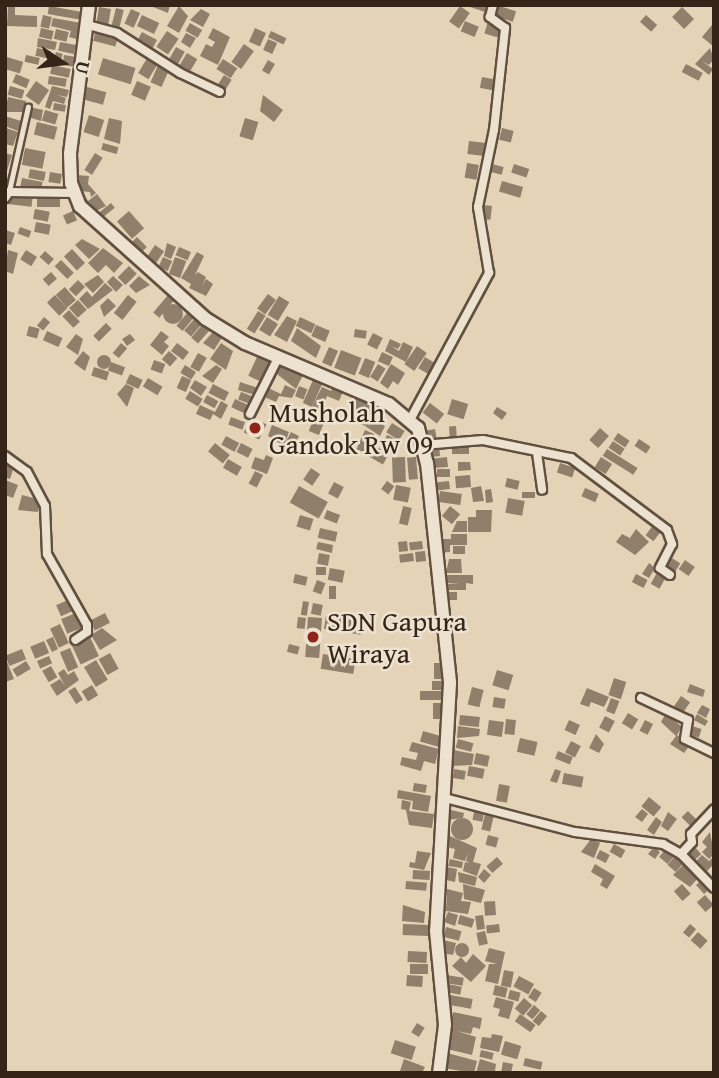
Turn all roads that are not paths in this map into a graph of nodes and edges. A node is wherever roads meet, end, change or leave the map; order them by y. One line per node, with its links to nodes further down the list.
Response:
1 (89, 5): 3 (main road)
2 (493, 5): 10 (street)
3 (88, 25): 4 (street); 6 (main road)
4 (220, 92)
5 (28, 107): 7 (lane)
6 (73, 193): 7 (street); 8 (main road)
7 (7, 195)
8 (279, 356): 9 (street); 10 (main road)
9 (250, 414)
10 (411, 418): 11 (main road)
11 (423, 445): 12 (street); 19 (main road)
12 (537, 453): 14 (street); 15 (street)
13 (5, 456): 16 (street)
14 (542, 490)
15 (670, 575)
16 (75, 640)
17 (641, 698): 18 (street)
18 (714, 753)
19 (444, 798): 21 (street); 23 (main road)
20 (714, 809): 21 (street)
21 (681, 855): 22 (street)
22 (714, 888)
23 (439, 1073)

